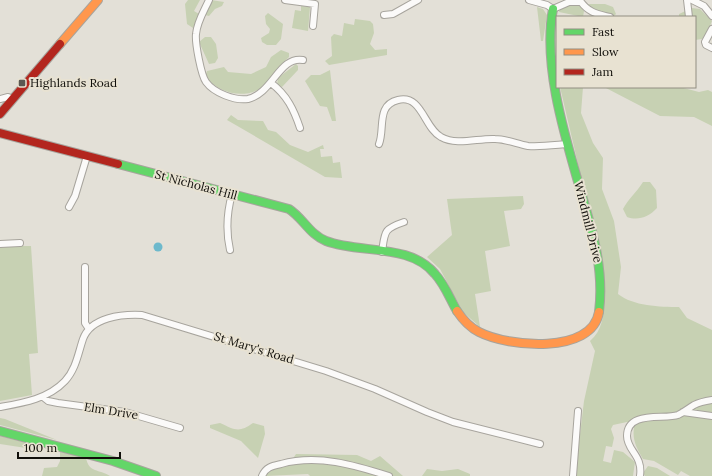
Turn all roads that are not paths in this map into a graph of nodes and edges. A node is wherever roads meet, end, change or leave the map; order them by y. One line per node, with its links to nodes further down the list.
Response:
1 (98, 0): 23 (street)
2 (209, 0): 19 (street)
3 (285, 0): 9 (street)
4 (418, 0): 11 (street)
5 (529, 0): 10 (street)
6 (687, 0): 13 (street)
7 (692, 0): 14 (street)
8 (581, 1): 10 (street); 12 (street)
9 (316, 2): 15 (street)
10 (554, 9): 20 (street, Windmill Drive)
11 (384, 15)
12 (606, 16)
13 (689, 16)
14 (712, 16)
15 (313, 26)
16 (712, 29): 17 (street)
17 (712, 48)
18 (303, 60): 19 (street)
19 (271, 83): 25 (street)
20 (556, 85)
21 (557, 88): 28 (street, Windmill Drive)
22 (0, 99): 23 (street)
23 (14, 99): 24 (street)
24 (0, 114)
25 (300, 128)
26 (0, 133): 29 (street, St Nicholas Hill)
27 (378, 144): 28 (street)
28 (568, 144): 36 (street, Windmill Drive)
29 (87, 156): 30 (street, St Nicholas Hill); 31 (street)
30 (232, 194): 35 (street); 36 (street, St Nicholas Hill)
31 (69, 207)
32 (404, 222): 36 (street)
33 (20, 243): 34 (street)
34 (0, 244)
35 (230, 250)
36 (382, 252)
37 (84, 267): 38 (street)
38 (89, 329): 39 (street); 47 (street, St Mary's Road)
39 (43, 397): 41 (street); 45 (street, Elm Drive)
40 (712, 400): 43 (street)
41 (0, 407)
42 (578, 411): 51 (street)
43 (684, 412): 44 (street); 52 (street)
44 (712, 416)
45 (180, 428)
46 (0, 431): 48 (street)
47 (540, 444)
48 (156, 476)
49 (262, 476): 50 (street)
50 (389, 476)
51 (573, 476)
52 (640, 476)

